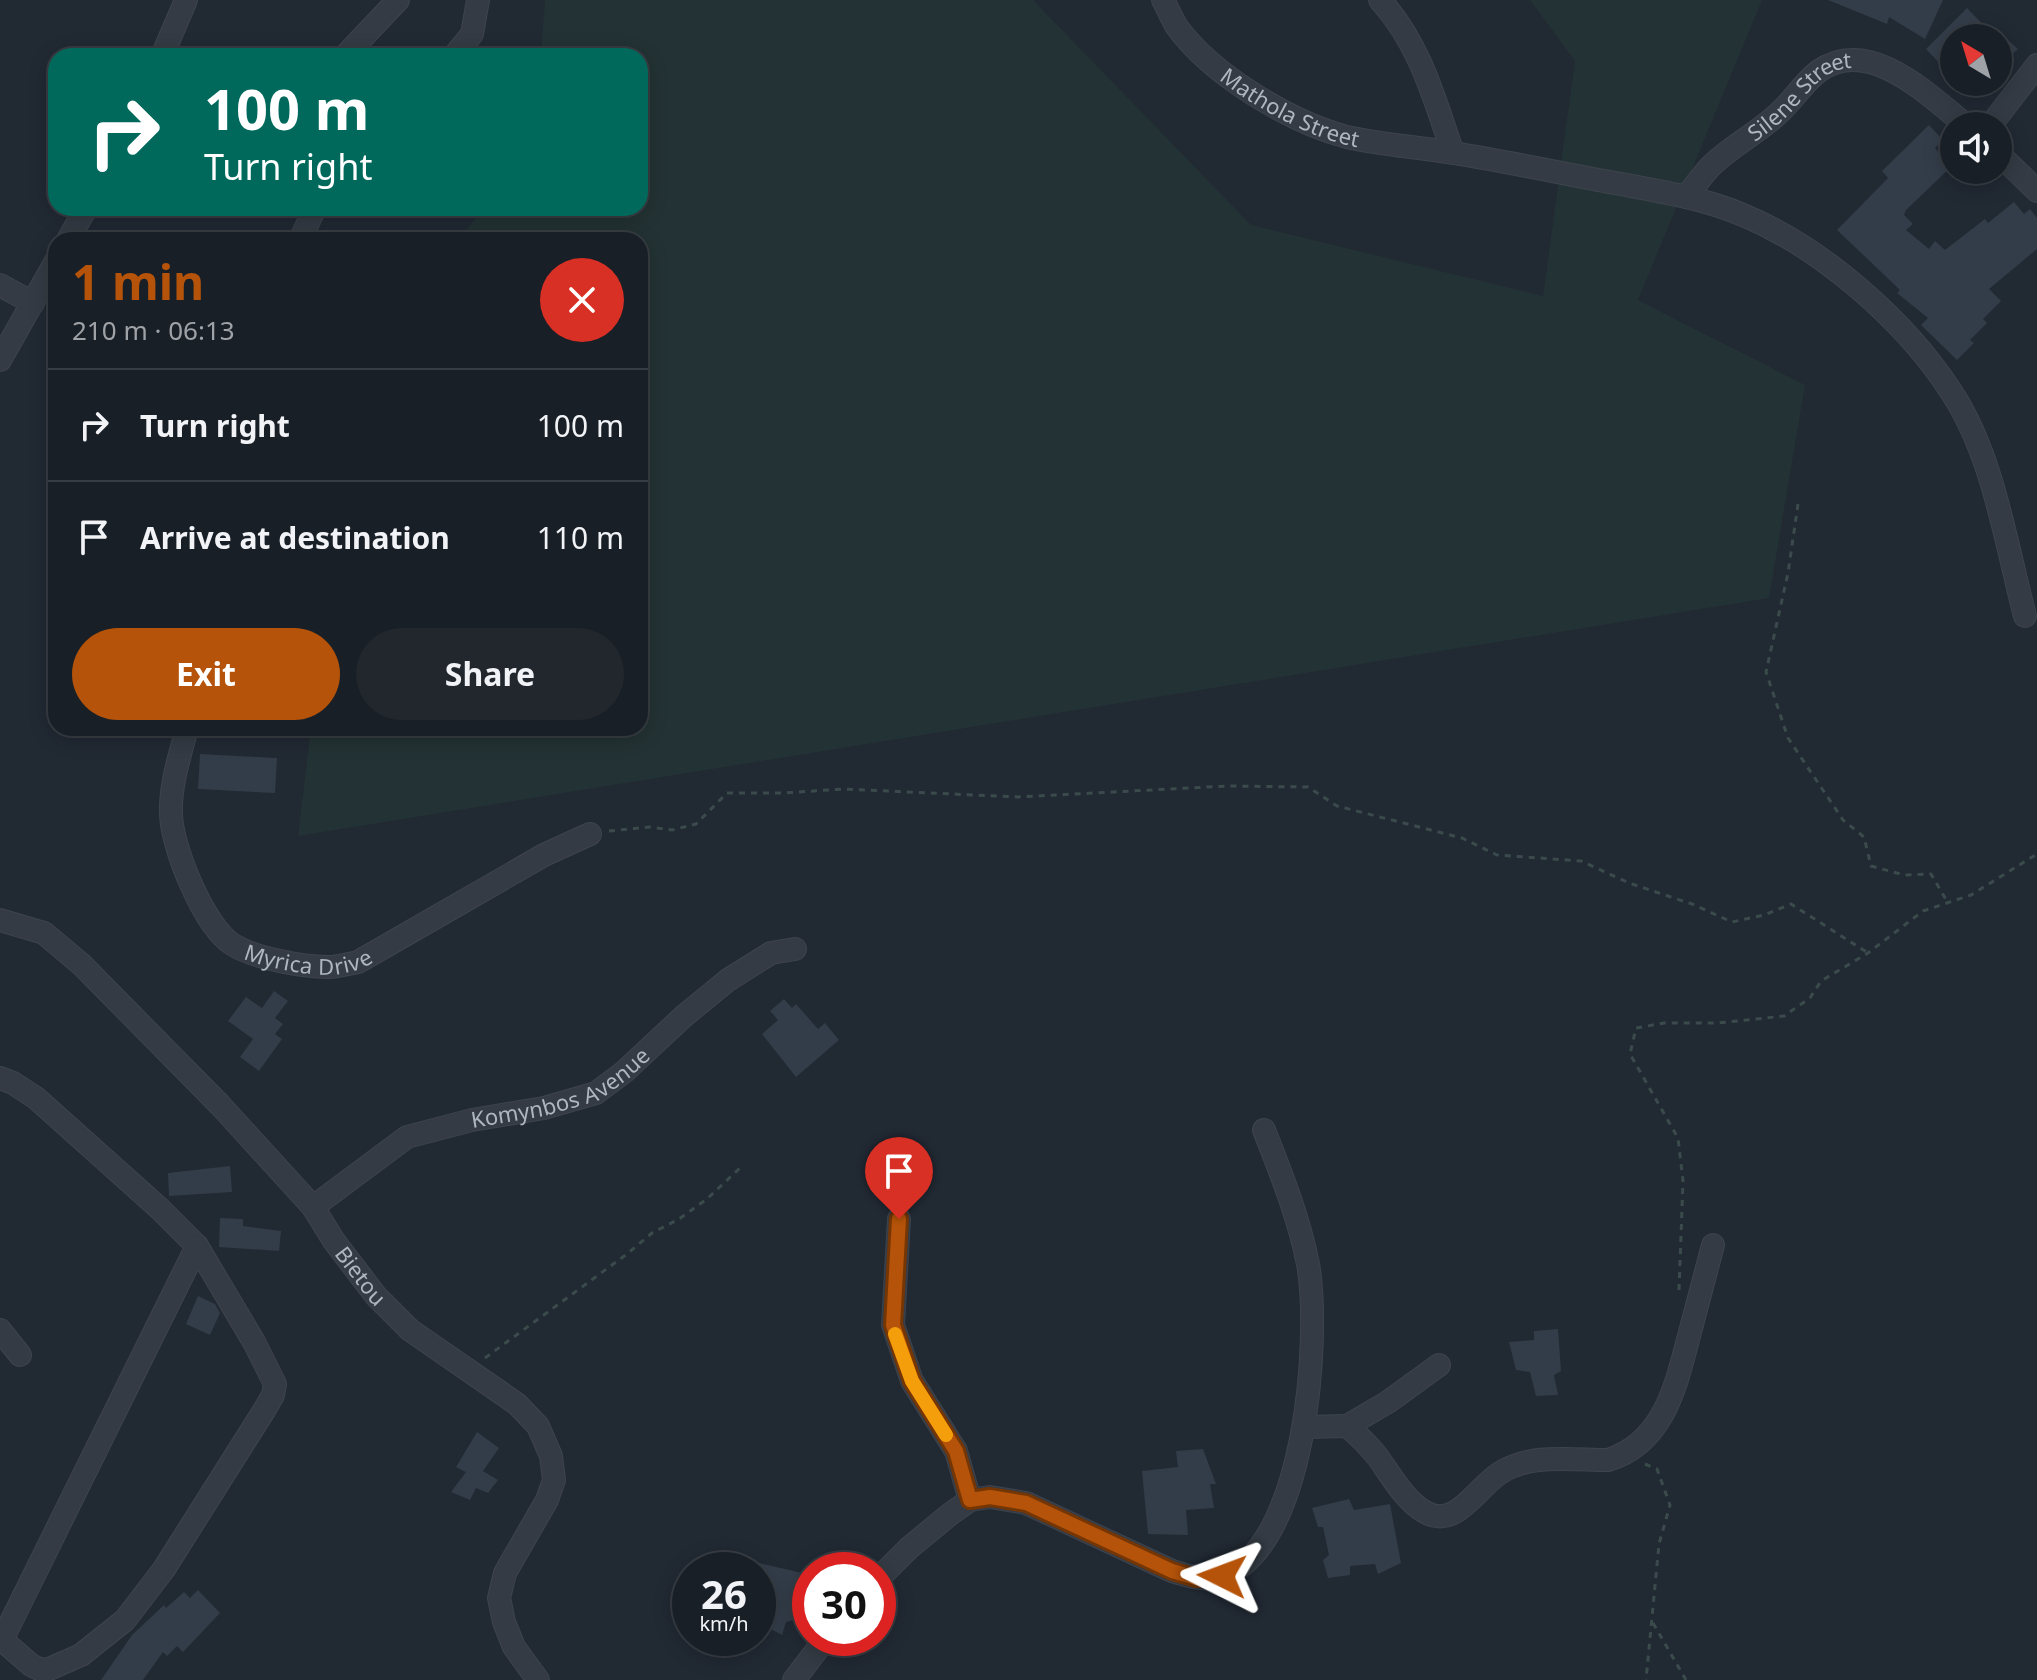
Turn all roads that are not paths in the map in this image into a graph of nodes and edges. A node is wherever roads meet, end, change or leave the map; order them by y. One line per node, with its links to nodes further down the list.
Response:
1 (186, 0): 6 (street)
2 (398, 0): 7 (street)
3 (478, 0): 8 (street)
4 (1163, 0): 12 (street, Mathola Street)
5 (1380, 0): 12 (street)
6 (165, 48)
7 (353, 48)
8 (461, 48)
9 (2037, 65): 11 (street)
10 (1949, 112): 15 (street, Silene Street)
11 (2001, 112)
12 (1453, 153): 15 (street, Mathola Street)
13 (2012, 167): 14 (street)
14 (2037, 191)
15 (1686, 197): 20 (street, Mathola Street)
16 (48, 276): 18 (street)
17 (0, 285): 18 (street)
18 (33, 303): 19 (street)
19 (0, 360)
20 (2025, 616)
21 (185, 736): 22 (street, Myrica Drive)
22 (590, 834)
23 (0, 920): 27 (street, Bietou)
24 (795, 949): 27 (street, Komynbos Avenue)
25 (0, 1078): 30 (street)
26 (1264, 1130): 35 (street)
27 (313, 1207): 40 (street, Bietou)
28 (899, 1219): 36 (street)
29 (1713, 1245): 34 (street)
30 (197, 1246): 38 (street); 38 (street)
31 (0, 1330): 32 (street)
32 (20, 1355)
33 (1439, 1365): 34 (street)
34 (1347, 1426): 35 (street)
35 (1305, 1427): 36 (street)
36 (970, 1500): 37 (street)
37 (896, 1561)
38 (1, 1639)
39 (812, 1656): 41 (street)
40 (538, 1680)
41 (794, 1680)

